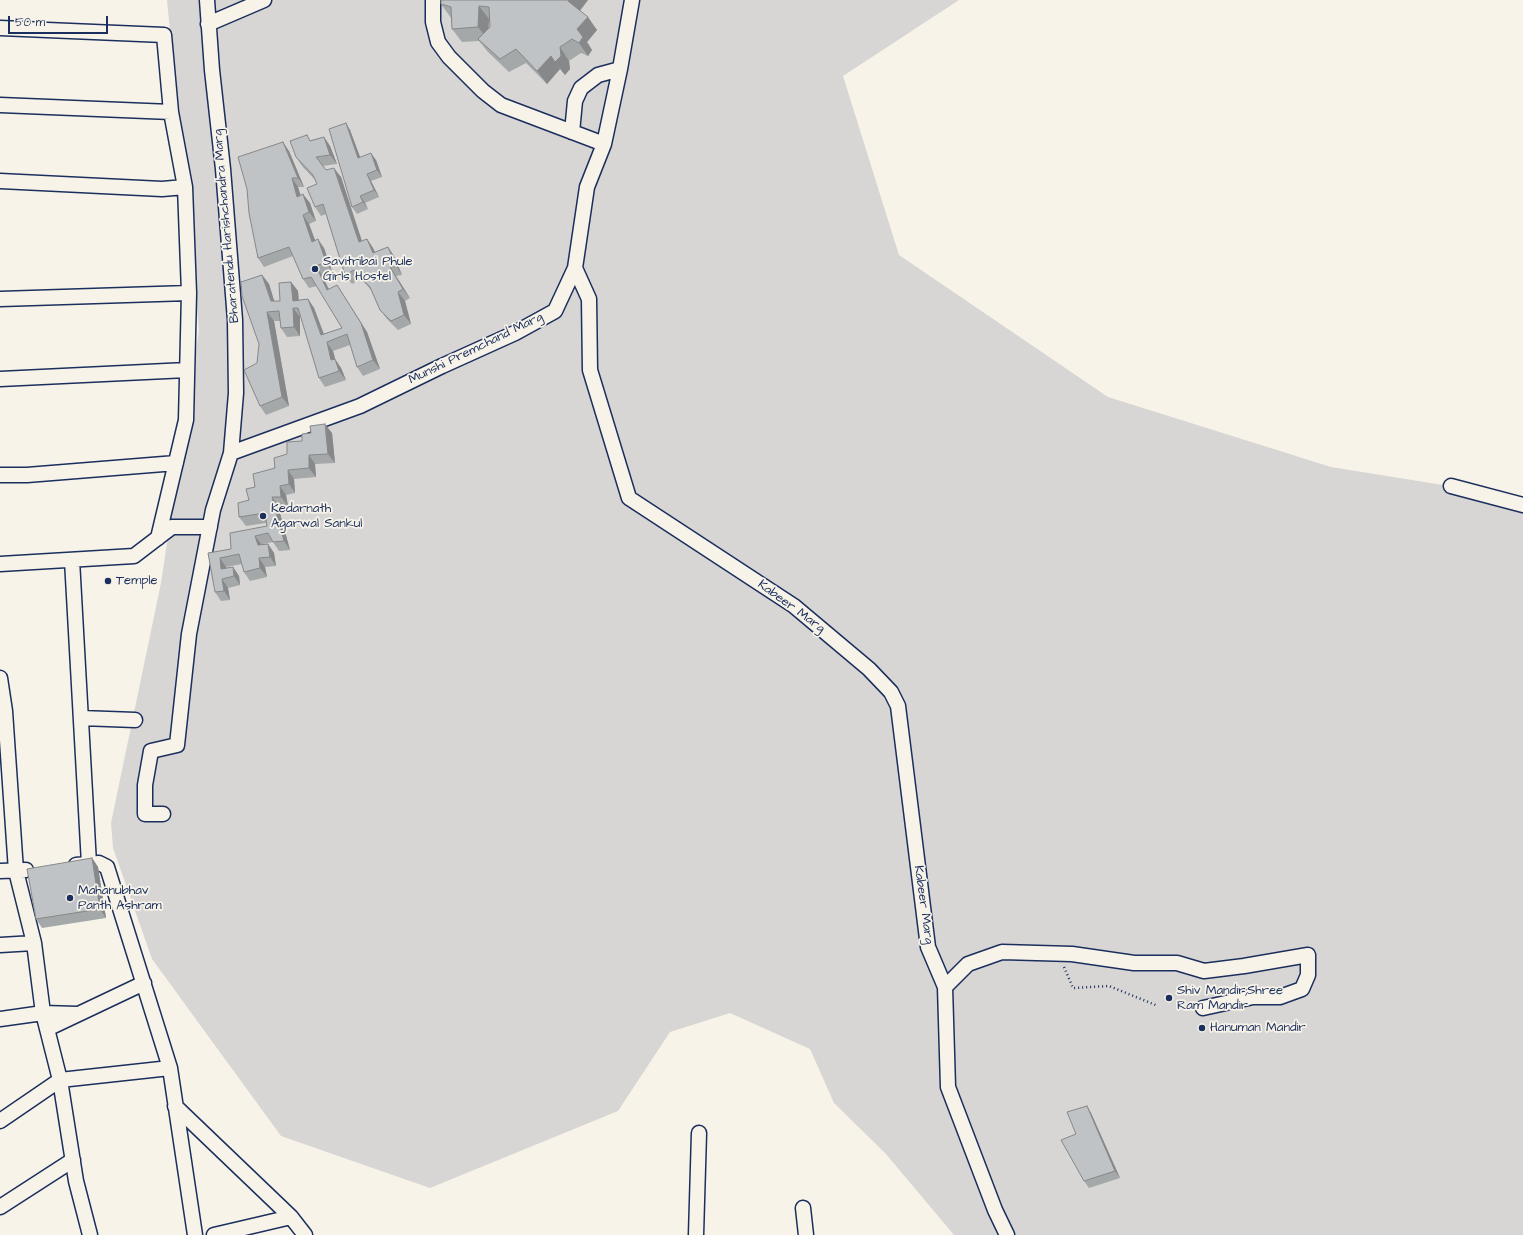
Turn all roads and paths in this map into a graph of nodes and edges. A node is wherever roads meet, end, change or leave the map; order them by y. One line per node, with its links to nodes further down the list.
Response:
1 (207, 0): 5 (street, Bharatendu Harishchandra Marg)
2 (264, 0): 5 (street)
3 (433, 0): 10 (street)
4 (632, 0): 7 (street, Munshi Premchand Marg)
5 (208, 24): 19 (street, Bharatendu Harishchandra Marg)
6 (0, 28): 9 (street)
7 (620, 70): 10 (street); 11 (street, Munshi Premchand Marg)
8 (0, 105): 9 (street)
9 (171, 112): 13 (street)
10 (572, 132): 11 (street)
11 (604, 144): 14 (street, Munshi Premchand Marg)
12 (0, 181): 13 (street)
13 (185, 187): 15 (street)
14 (575, 268): 19 (street, Munshi Premchand Marg); 43 (street, Kabeer Marg)
15 (189, 293): 16 (street); 17 (street)
16 (0, 299)
17 (187, 370): 18 (street); 20 (street)
18 (0, 379)
19 (232, 453): 24 (street, Bharatendu Harishchandra Marg)
20 (176, 463): 21 (street); 25 (street)
21 (0, 475)
22 (1451, 486): 23 (street)
23 (1523, 505)
24 (210, 527): 25 (street); 33 (street, Bharatendu Harishchandra Marg)
25 (158, 538): 26 (street)
26 (72, 560): 27 (street); 29 (street)
27 (0, 564)
28 (0, 678): 31 (street)
29 (81, 718): 30 (street); 34 (street)
30 (135, 720)
31 (2, 731): 32 (street)
32 (5, 788): 38 (street)
33 (162, 814)
34 (89, 864): 35 (street); 42 (street)
35 (60, 867)
36 (38, 869): 38 (street)
37 (0, 871): 38 (street)
38 (16, 871): 39 (street)
39 (34, 943): 40 (street); 46 (street)
40 (0, 944)
41 (1060, 953): 43 (street); 44 (path); 45 (street)
42 (144, 983): 47 (street); 50 (street)
43 (945, 987): 65 (street)
44 (1158, 1006)
45 (1203, 1008)
46 (43, 1013): 47 (street); 48 (street); 49 (street)
47 (79, 1014): 49 (street)
48 (0, 1020)
49 (47, 1029): 51 (street)
50 (170, 1068): 51 (street); 52 (street)
51 (60, 1080): 53 (street); 55 (street)
52 (175, 1106): 58 (street); 60 (street)
53 (0, 1121)
54 (700, 1133): 63 (street)
55 (73, 1160): 56 (street); 59 (street)
56 (0, 1207)
57 (803, 1208): 64 (street)
58 (291, 1217): 61 (street); 62 (street)
59 (90, 1235)
60 (195, 1235)
61 (214, 1235)
62 (305, 1235)
63 (696, 1235)
64 (806, 1235)
65 (1007, 1235)

